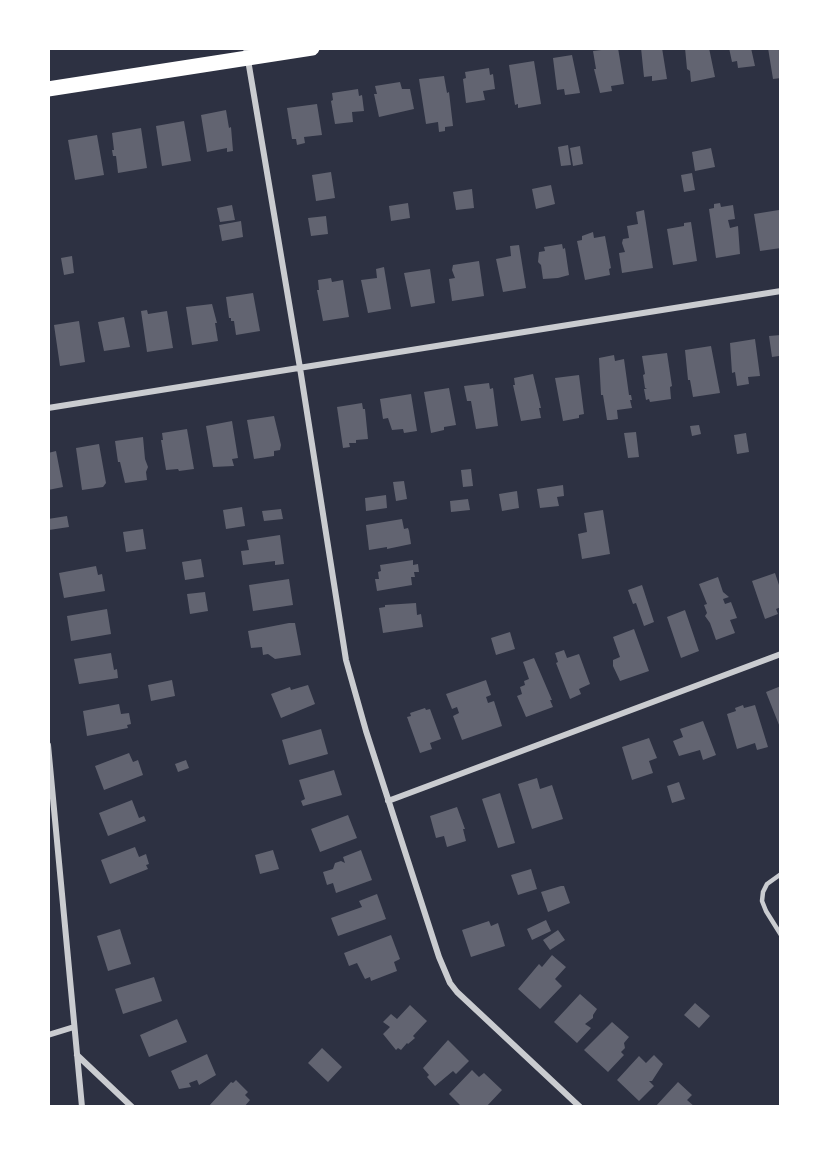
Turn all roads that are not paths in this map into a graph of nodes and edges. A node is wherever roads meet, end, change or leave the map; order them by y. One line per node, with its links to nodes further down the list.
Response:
1 (312, 48): 2 (main road)
2 (283, 50): 3 (main road)
3 (247, 53): 4 (main road); 6 (street)
4 (48, 89)
5 (781, 291): 6 (street)
6 (300, 368): 7 (street); 10 (street)
7 (48, 408)
8 (781, 654): 10 (street)
9 (48, 745): 13 (street)
10 (388, 801): 18 (street)
11 (781, 874): 12 (lane)
12 (781, 935)
13 (74, 1027): 14 (street); 15 (street)
14 (48, 1035)
15 (77, 1054): 16 (street); 17 (street)
16 (82, 1107)
17 (132, 1107)
18 (580, 1107)

